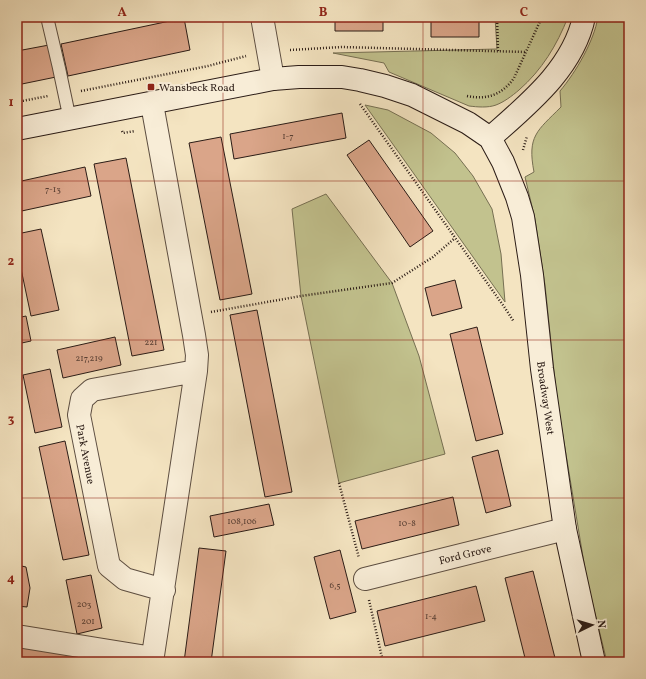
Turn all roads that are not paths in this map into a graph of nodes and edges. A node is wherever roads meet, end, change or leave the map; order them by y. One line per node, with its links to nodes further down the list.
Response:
1 (46, 17): 6 (lane)
2 (262, 17): 4 (street)
3 (584, 17): 8 (street)
4 (273, 79): 5 (street); 8 (street)
5 (152, 104): 6 (street); 9 (street)
6 (70, 120): 7 (street)
7 (17, 129)
8 (490, 138): 10 (street, Broadway West)
9 (196, 371): 12 (street); 12 (street, Park Avenue)
10 (565, 530): 11 (street, Ford Grove); 15 (street, Broadway West)
11 (365, 579)
12 (164, 590): 14 (street)
13 (17, 636): 14 (street)
14 (152, 660)
15 (594, 662)

